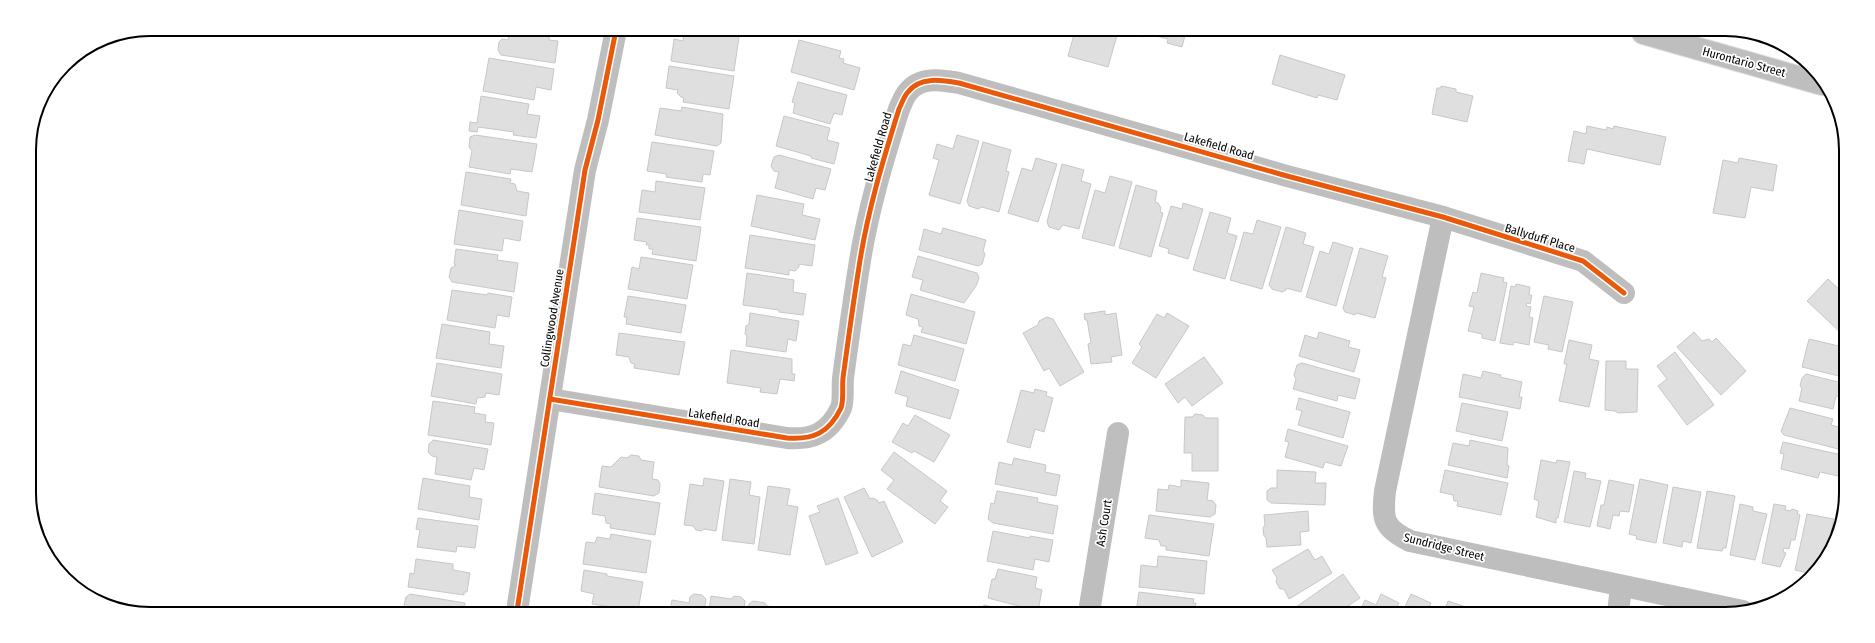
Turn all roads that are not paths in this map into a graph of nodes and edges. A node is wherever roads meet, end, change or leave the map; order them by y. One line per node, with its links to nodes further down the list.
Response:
1 (615, 36): 6 (street, Collingwood Avenue)
2 (1654, 36): 3 (street, Hurontario Street)
3 (1817, 82)
4 (1443, 218): 5 (street, Ballyduff Place); 6 (street, Lakefield Road); 8 (street, Sundridge Street)
5 (1624, 293)
6 (550, 398): 9 (street, Collingwood Avenue)
7 (1118, 433): 10 (street, Ash Court)
8 (1621, 587): 11 (street); 12 (street, Sundridge Street)
9 (518, 607)
10 (1090, 607)
11 (1619, 607)
12 (1723, 607)

